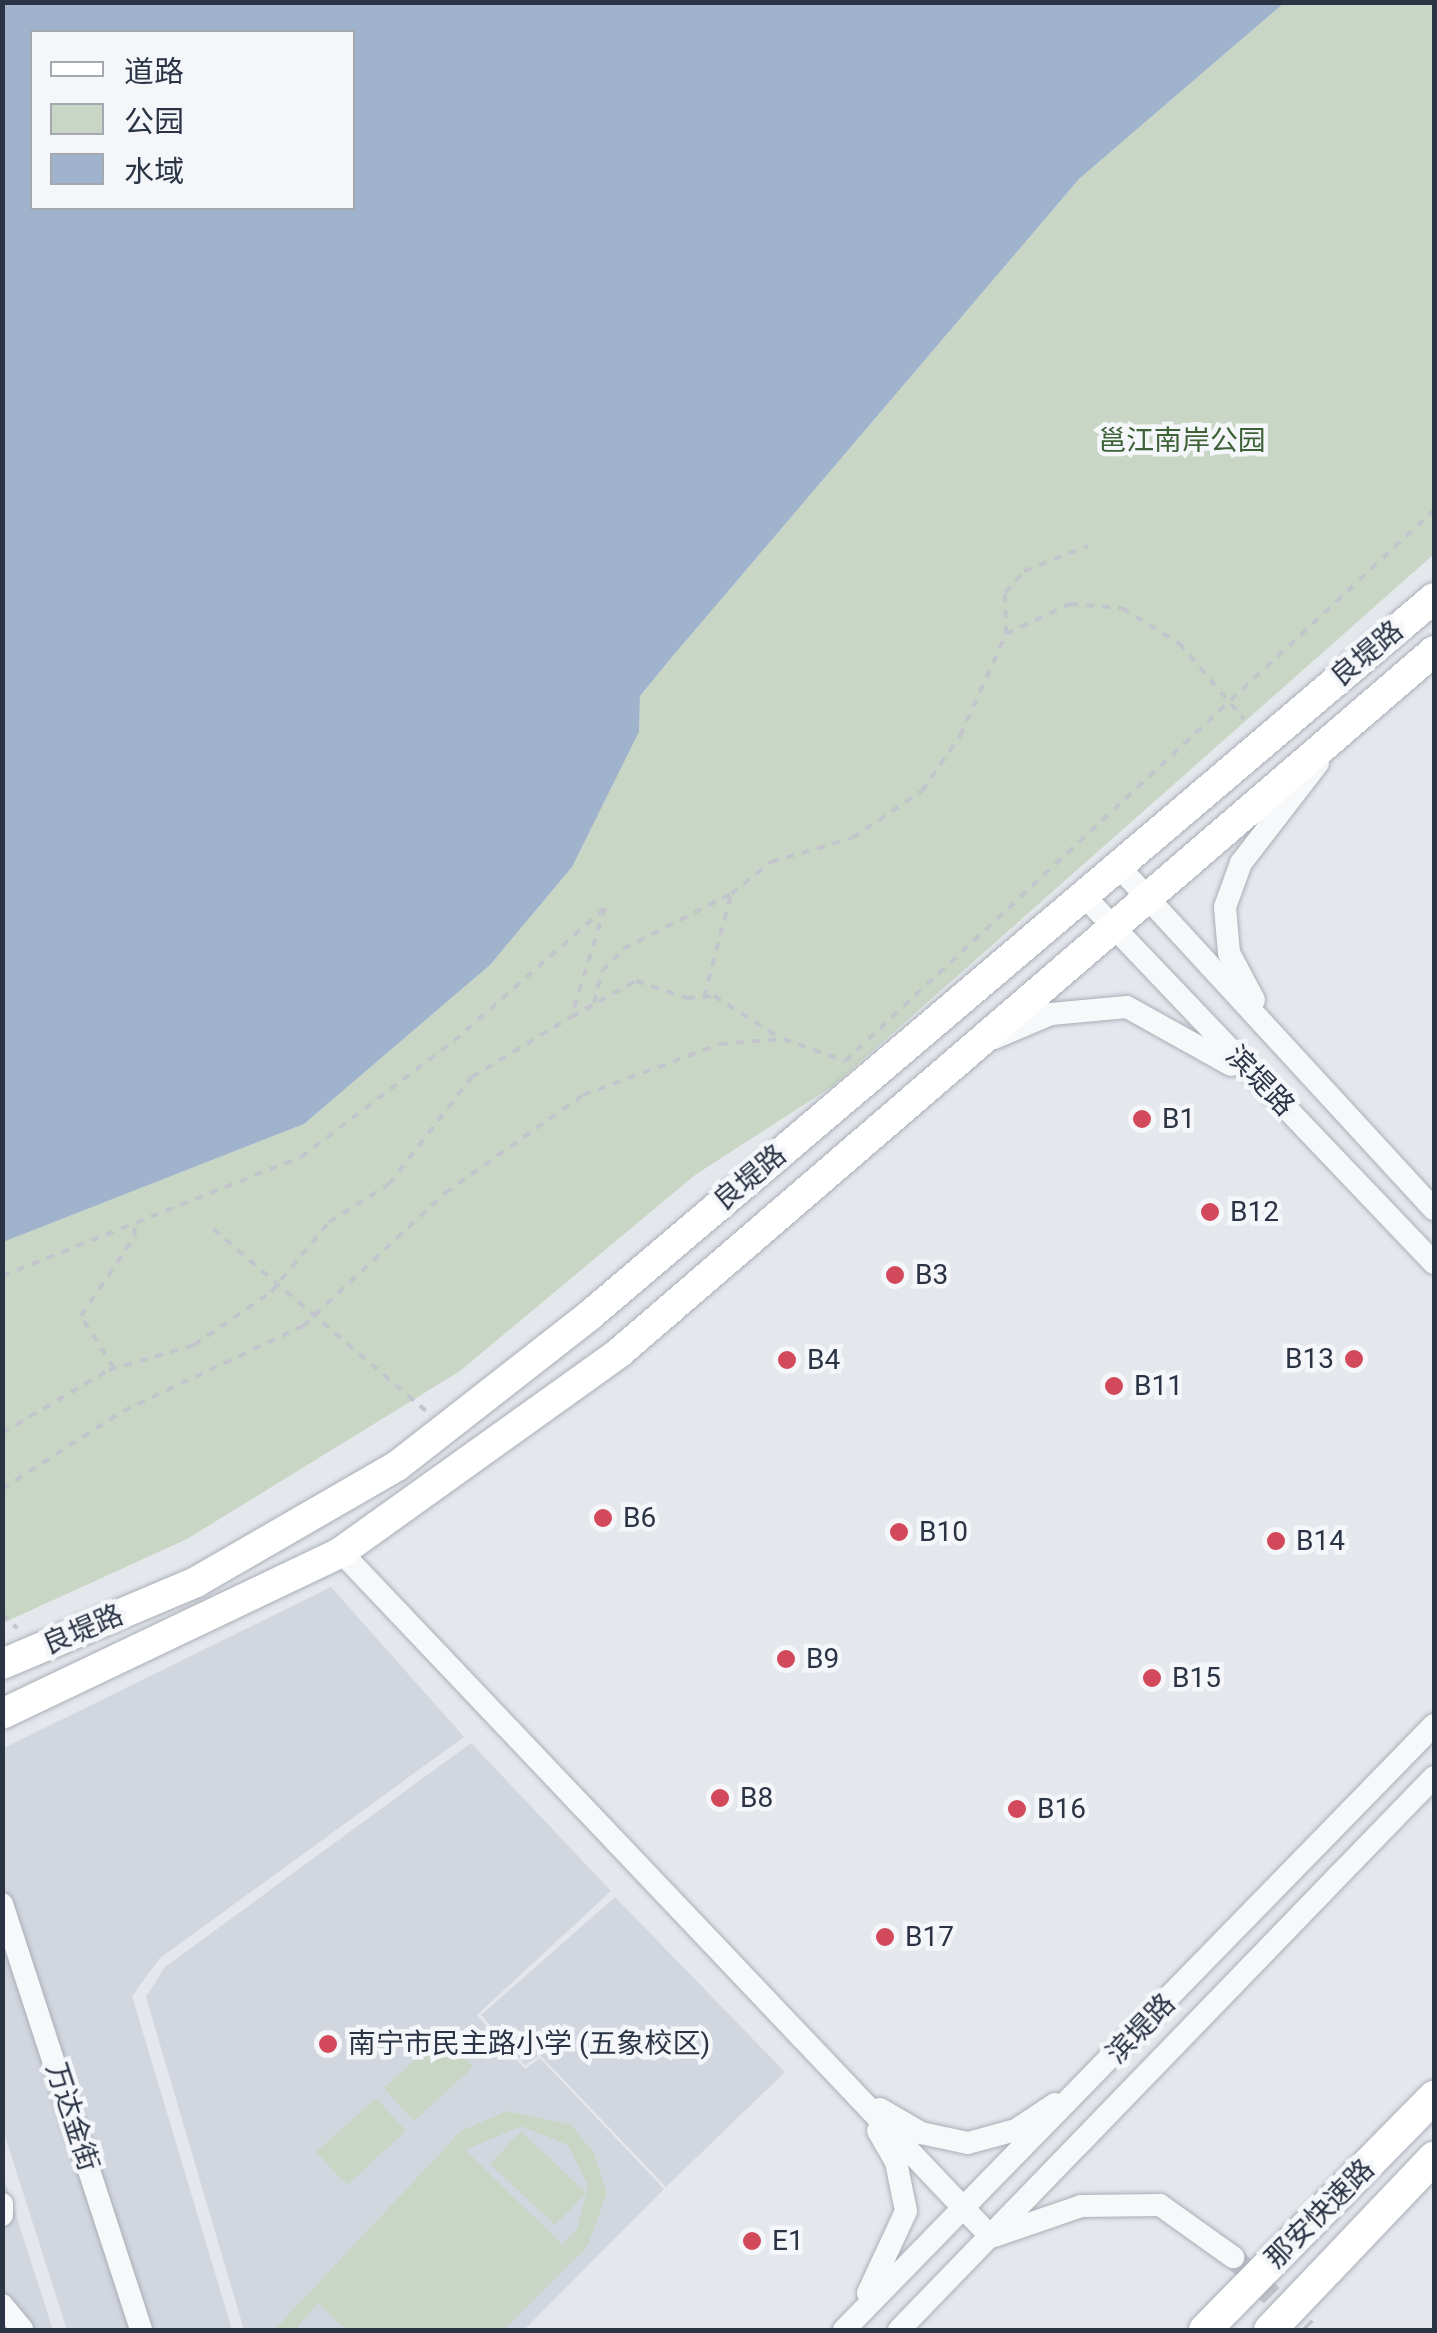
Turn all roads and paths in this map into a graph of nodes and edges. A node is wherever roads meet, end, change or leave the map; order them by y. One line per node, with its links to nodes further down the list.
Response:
1 (1434, 510): 7 (path)
2 (1088, 546): 4 (path)
3 (1434, 598): 6 (main road, 良堤路)
4 (1006, 634): 7 (path); 11 (path)
5 (1434, 651): 9 (main road, 良堤路)
6 (1322, 692): 9 (main road); 10 (main road, 良堤路)
7 (1230, 703): 8 (path); 19 (path)
8 (1244, 720)
9 (1348, 724): 13 (main road, 良堤路); 21 (street)
10 (1121, 869): 12 (main road, 良堤路); 13 (street, 滨堤路)
11 (731, 894): 15 (path); 16 (path)
12 (1086, 898): 14 (street, 滨堤路); 18 (main road, 良堤路)
13 (1148, 900): 14 (main road, 良堤路); 21 (street, 滨堤路)
14 (1113, 928): 20 (main road, 良堤路); 22 (street, 滨堤路)
15 (704, 996): 16 (path); 19 (path)
16 (594, 1005): 17 (path)
17 (572, 1017): 24 (path); 28 (path)
18 (936, 1019): 20 (main road); 35 (main road, 良堤路)
19 (783, 1039): 29 (path)
20 (963, 1051): 22 (street); 34 (main road, 良堤路)
21 (1303, 1068): 22 (street); 23 (street, 滨堤路)
22 (1273, 1094): 26 (street, 滨堤路)
23 (1434, 1209)
24 (134, 1223): 27 (path); 30 (path)
25 (213, 1229): 28 (path)
26 (1434, 1263)
27 (2, 1276)
28 (276, 1286): 29 (path); 30 (path)
29 (314, 1316): 31 (path); 33 (path)
30 (114, 1368): 32 (path)
31 (434, 1417)
32 (2, 1433)
33 (2, 1489)
34 (341, 1552): 36 (main road, 良堤路); 41 (street)
35 (2, 1664)
36 (2, 1714)
37 (1434, 1725): 40 (street, 滨堤路)
38 (1434, 1777): 43 (street, 滨堤路)
39 (2, 1904): 52 (street, 万达金街)
40 (1093, 2078): 41 (street); 43 (street); 46 (street, 滨堤路)
41 (856, 2094): 46 (street); 53 (street)
42 (1434, 2097): 55 (highway, 那安快速路)
43 (1118, 2104): 48 (street, 滨堤路)
44 (1434, 2158): 56 (highway, 那安快速路)
45 (2, 2204): 47 (street)
46 (965, 2210): 48 (street); 53 (street, 滨堤路)
47 (2, 2215)
48 (991, 2237): 49 (street); 54 (street, 滨堤路)
49 (1233, 2257)
50 (2, 2305): 51 (street)
51 (22, 2330)
52 (142, 2330)
53 (843, 2330)
54 (898, 2330)
55 (1205, 2330)
56 (1270, 2330)

